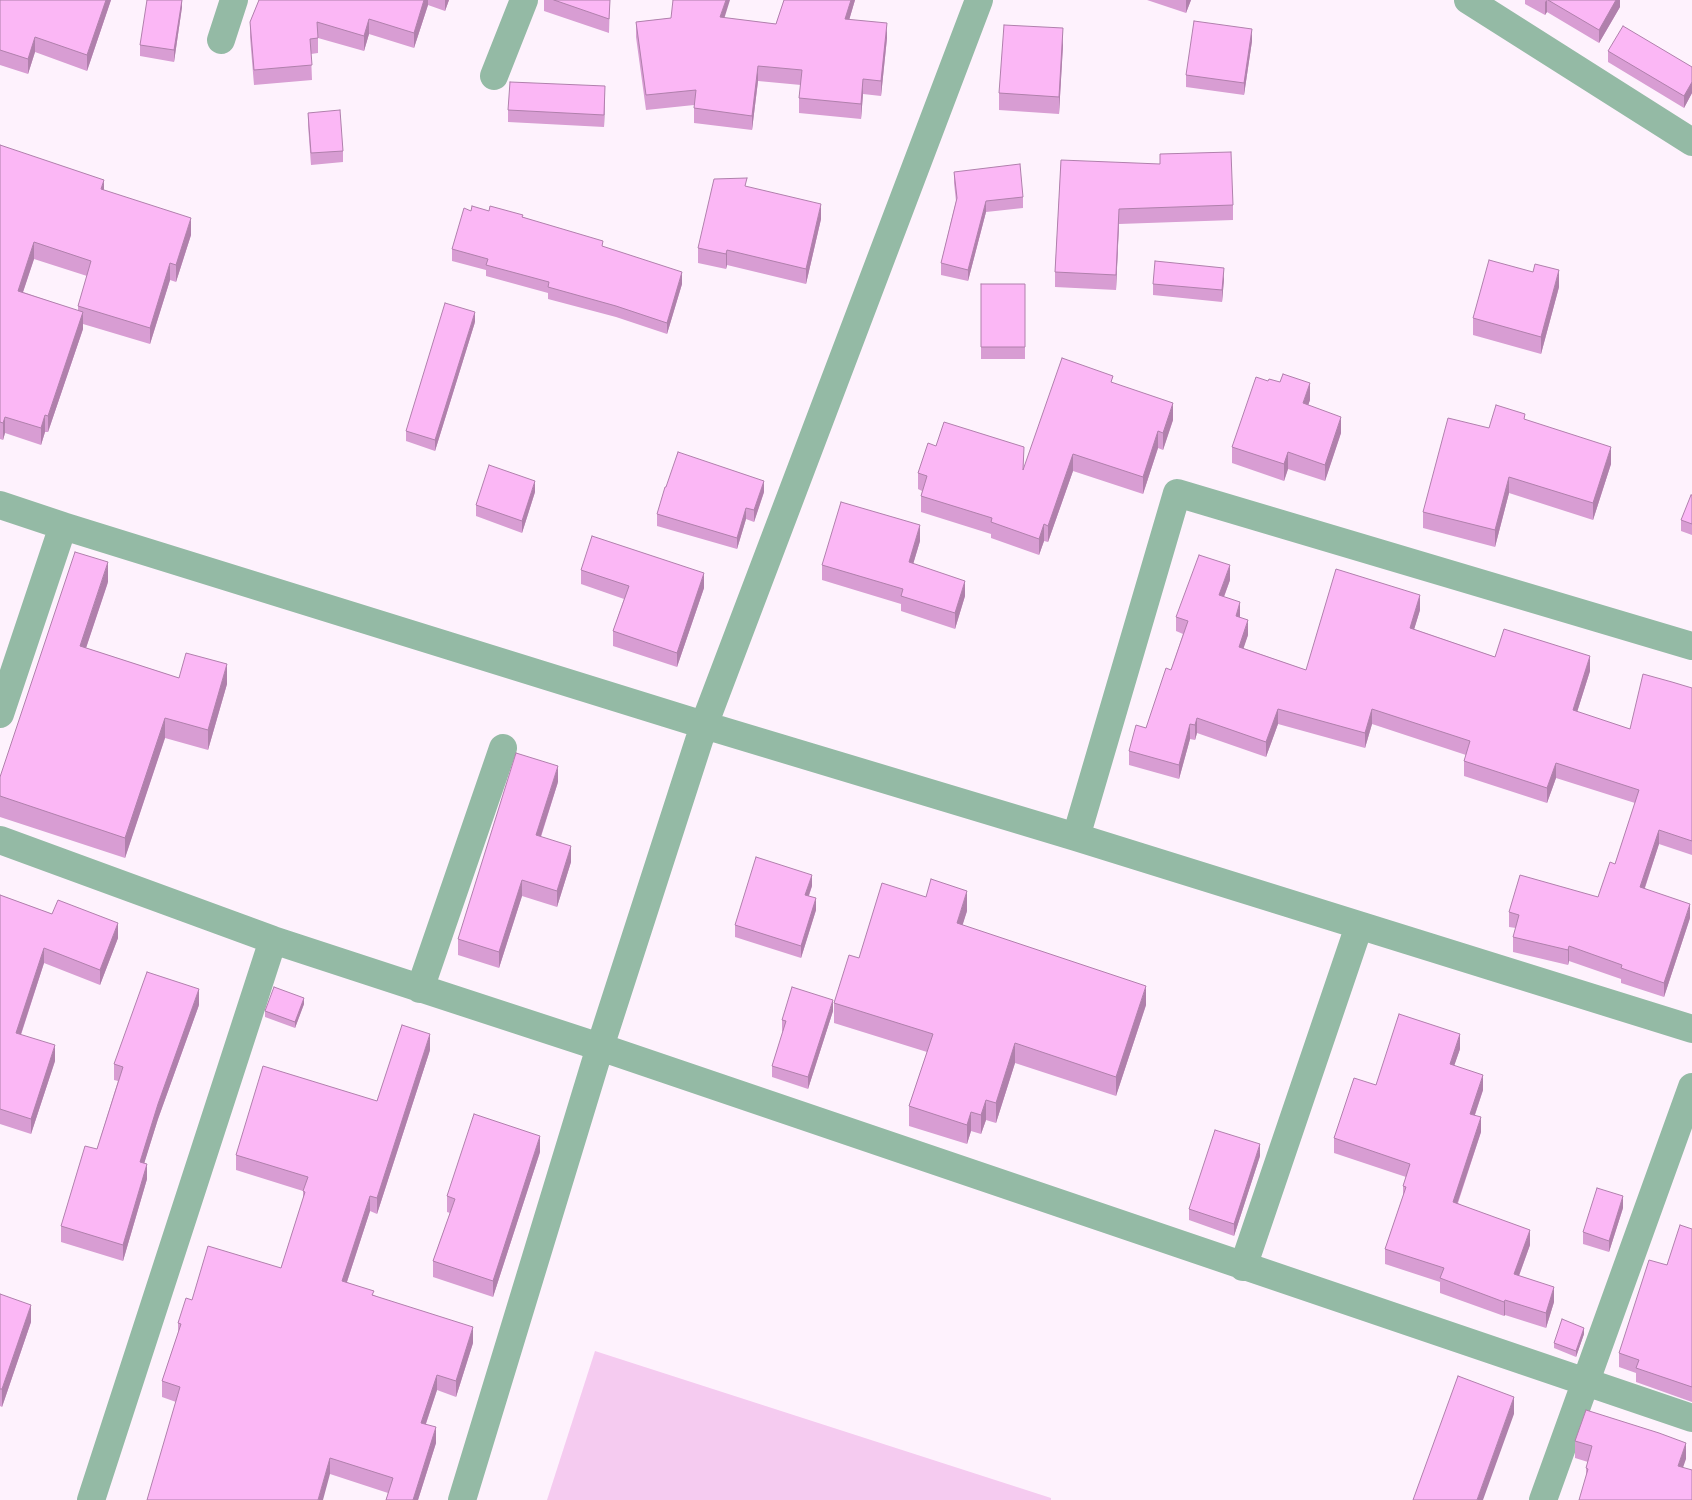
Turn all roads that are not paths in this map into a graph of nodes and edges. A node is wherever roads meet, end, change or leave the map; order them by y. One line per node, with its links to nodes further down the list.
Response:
1 (234, 0): 5 (street)
2 (524, 0): 6 (street)
3 (979, 0): 12 (street)
4 (1468, 0): 7 (street)
5 (221, 40)
6 (494, 76)
7 (1692, 142)
8 (0, 504): 9 (street)
9 (62, 526): 11 (street); 12 (street)
10 (1692, 646): 14 (street)
11 (0, 714)
12 (704, 725): 14 (street); 20 (street)
13 (503, 748): 18 (street)
14 (1076, 837): 16 (street)
15 (0, 840): 17 (street)
16 (1359, 926): 19 (street); 22 (street)
17 (273, 940): 18 (street); 25 (street)
18 (420, 989): 20 (street)
19 (1692, 1029)
20 (600, 1048): 22 (street); 26 (street)
21 (1692, 1087): 23 (street)
22 (1243, 1267): 23 (street)
23 (1586, 1382): 24 (street); 27 (street)
24 (1692, 1418)
25 (91, 1500)
26 (462, 1500)
27 (1543, 1500)

